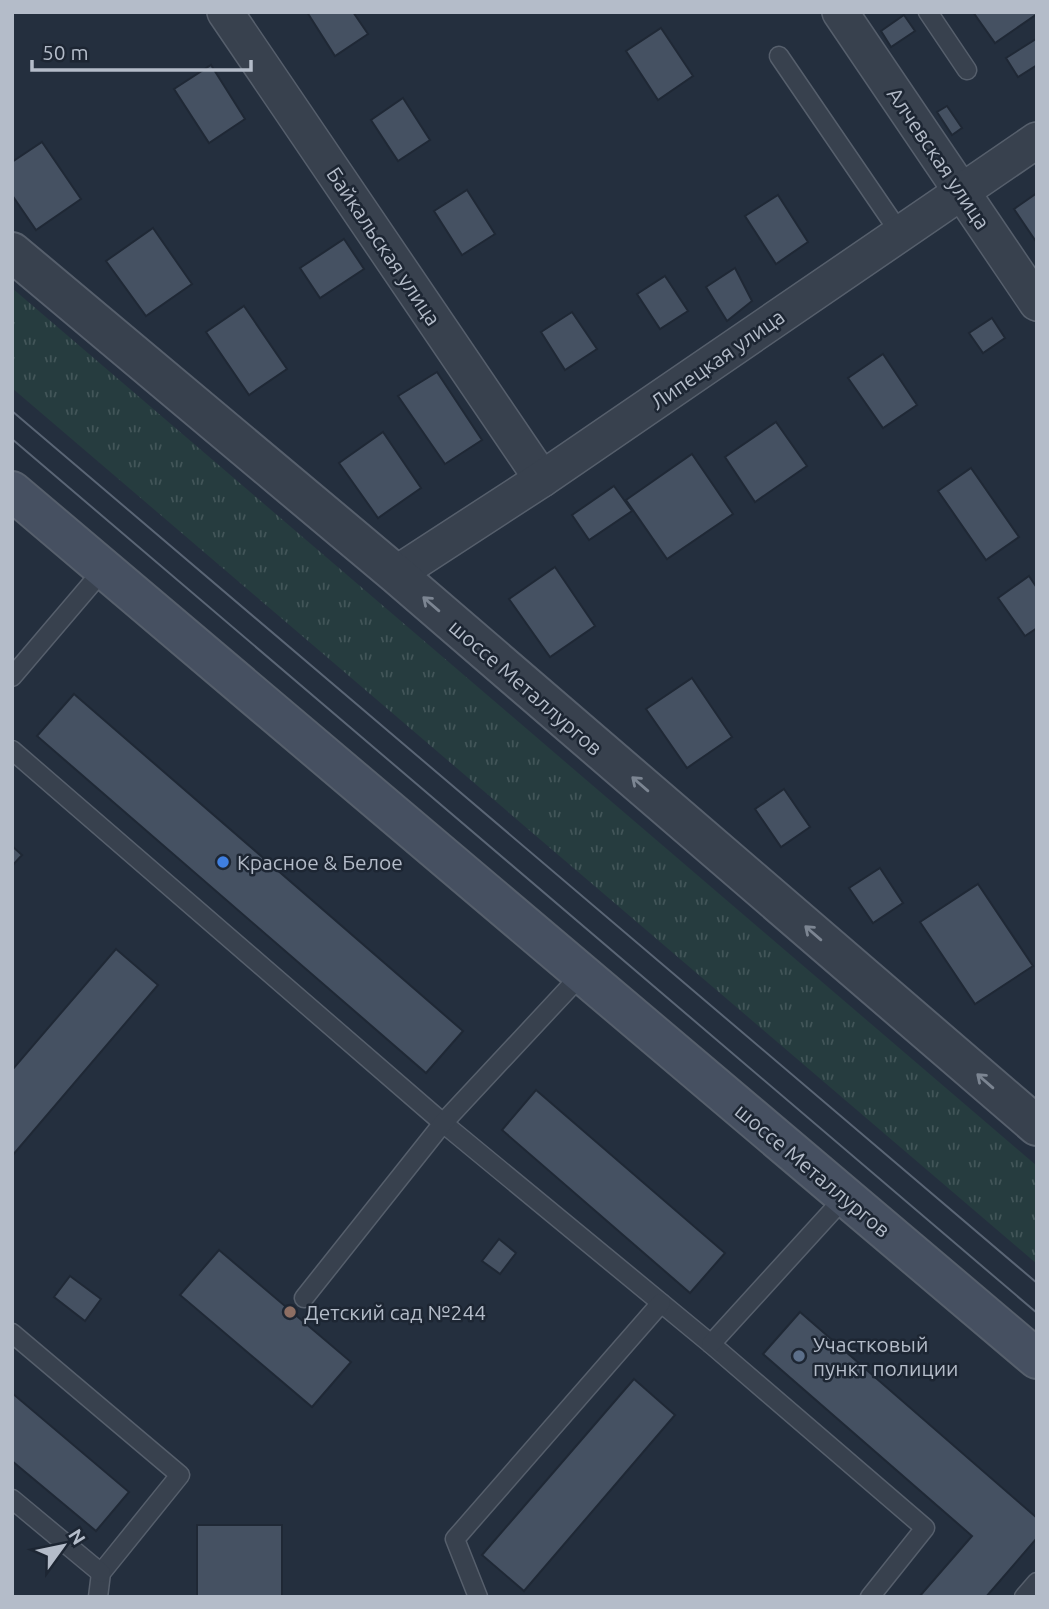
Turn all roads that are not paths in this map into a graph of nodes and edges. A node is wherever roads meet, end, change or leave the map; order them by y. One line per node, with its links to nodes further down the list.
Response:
1 (225, 12): 11 (street, Байкальская улица)
2 (840, 12): 7 (street, Алчевская улица)
3 (928, 12): 5 (lane)
4 (779, 56): 8 (lane)
5 (967, 70)
6 (1037, 140): 7 (street, Липецкая улица)
7 (961, 191): 8 (street, Липецкая улица); 10 (street, Алчевская улица)
8 (900, 233): 11 (street, Липецкая улица)
9 (12, 252): 14 (street, шоссе Металлургов)
10 (1037, 303)
11 (542, 479): 14 (street, Липецкая улица)
12 (12, 491): 13 (main road, шоссе Металлургов)
13 (104, 569): 15 (lane); 17 (main road, шоссе Металлургов)
14 (396, 574): 19 (street, шоссе Металлургов, one-way to 14)
15 (12, 677)
16 (12, 750): 18 (lane)
17 (582, 974): 18 (lane); 20 (main road, шоссе Металлургов)
18 (443, 1123): 21 (lane); 22 (lane)
19 (1037, 1126)
20 (845, 1197): 24 (lane); 25 (main road, шоссе Металлургов)
21 (304, 1298)
22 (661, 1303): 24 (lane); 30 (lane)
23 (12, 1333): 27 (lane)
24 (711, 1344): 31 (lane)
25 (1037, 1359)
26 (12, 1499): 27 (lane)
27 (101, 1573): 29 (lane)
28 (1037, 1583): 32 (lane)
29 (98, 1597)
30 (478, 1597)
31 (870, 1597)
32 (1024, 1597)

